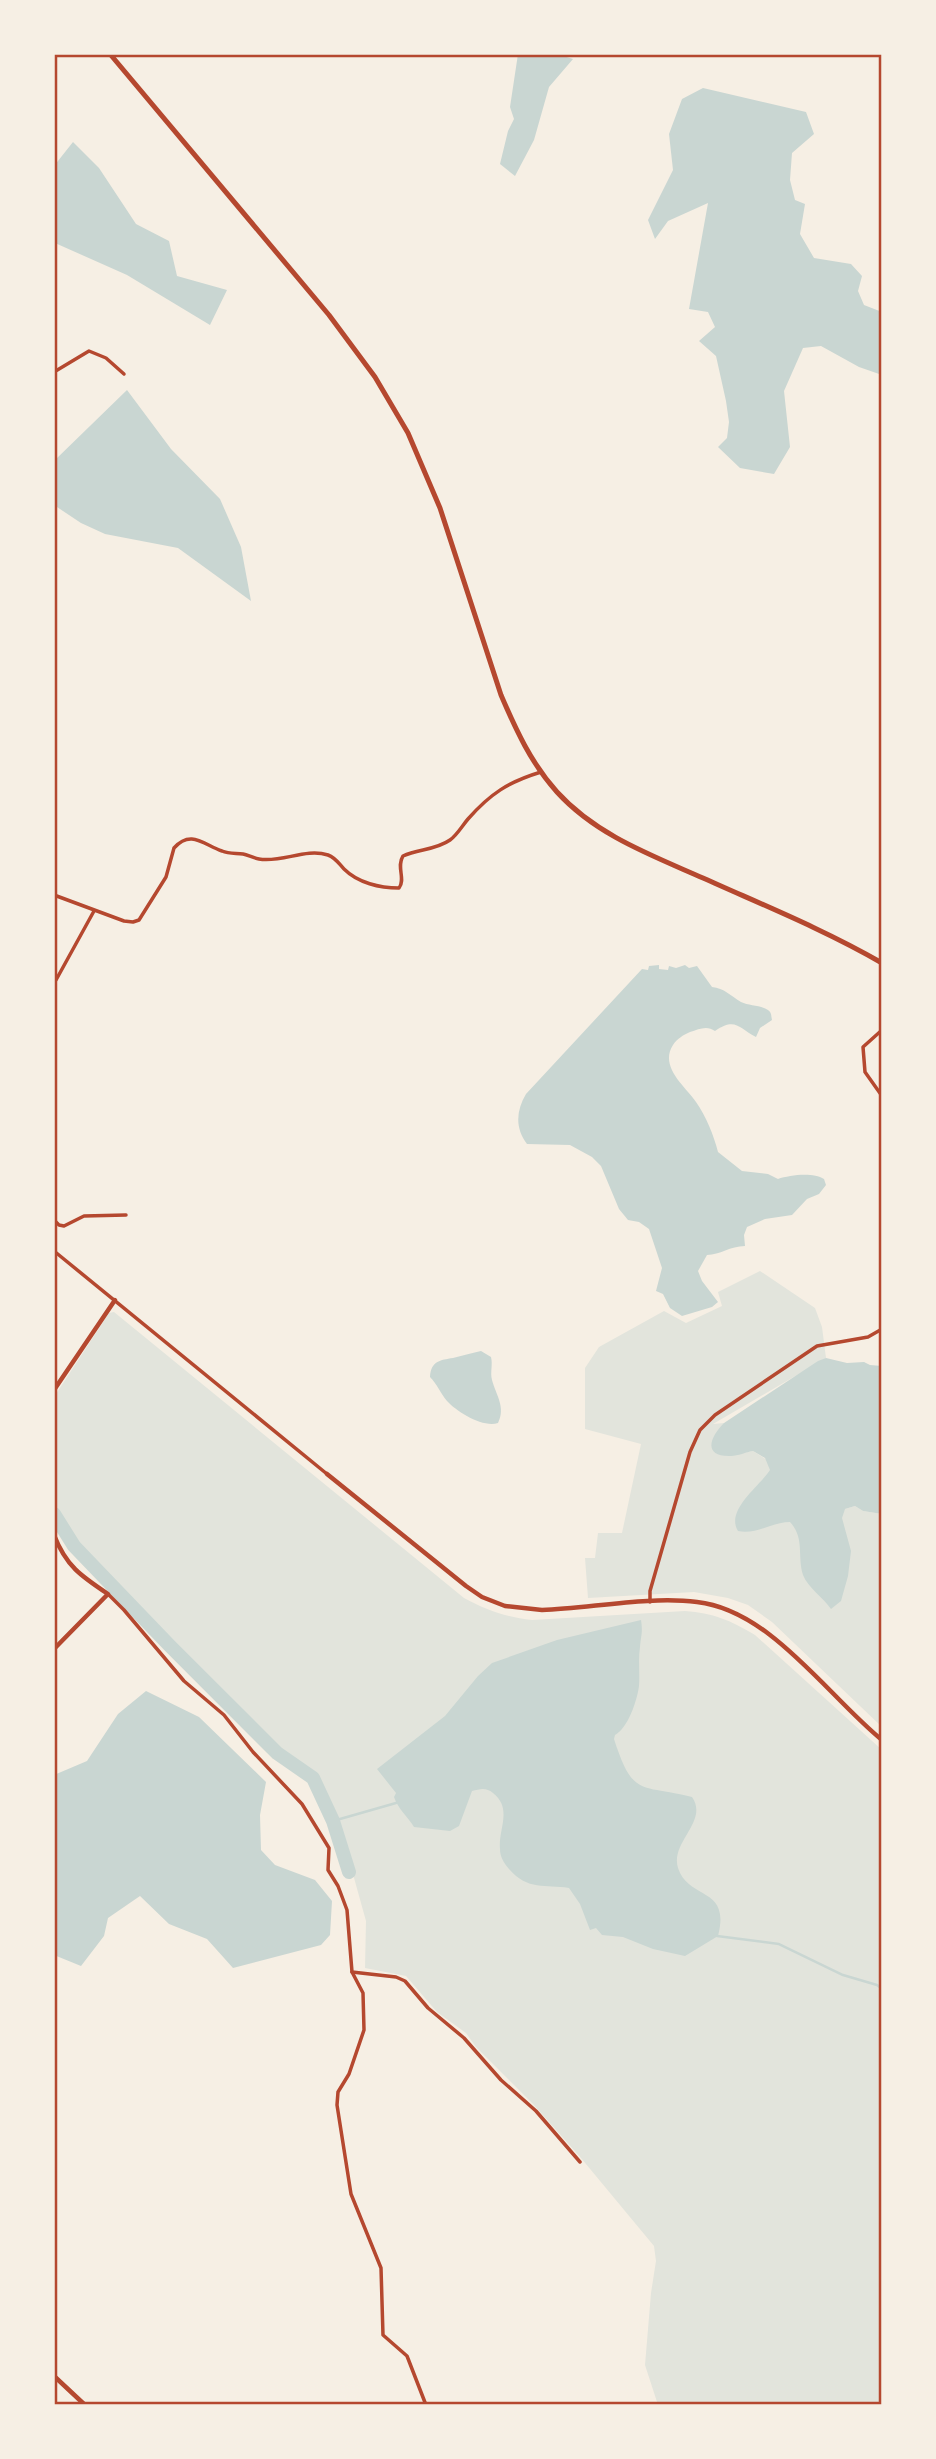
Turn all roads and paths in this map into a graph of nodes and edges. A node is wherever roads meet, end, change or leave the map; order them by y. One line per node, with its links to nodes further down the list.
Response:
1 (110, 54): 4 (main road)
2 (54, 372): 3 (street)
3 (124, 374)
4 (541, 772): 6 (street); 7 (main road)
5 (54, 895): 6 (street)
6 (94, 911): 8 (street)
7 (882, 962)
8 (56, 980)
9 (882, 1030): 10 (street)
10 (882, 1096)
11 (126, 1215): 12 (street)
12 (54, 1220)
13 (54, 1251): 14 (street)
14 (115, 1300): 16 (street); 17 (street)
15 (882, 1329): 20 (street)
16 (54, 1390)
17 (327, 1474): 20 (street)
18 (54, 1535): 19 (street)
19 (108, 1594): 21 (street); 23 (street)
20 (650, 1602): 22 (street)
21 (54, 1649)
22 (882, 1740)
23 (352, 1972): 24 (street); 27 (street)
24 (580, 2162)
25 (54, 2376): 26 (street)
26 (85, 2405)
27 (426, 2405)

